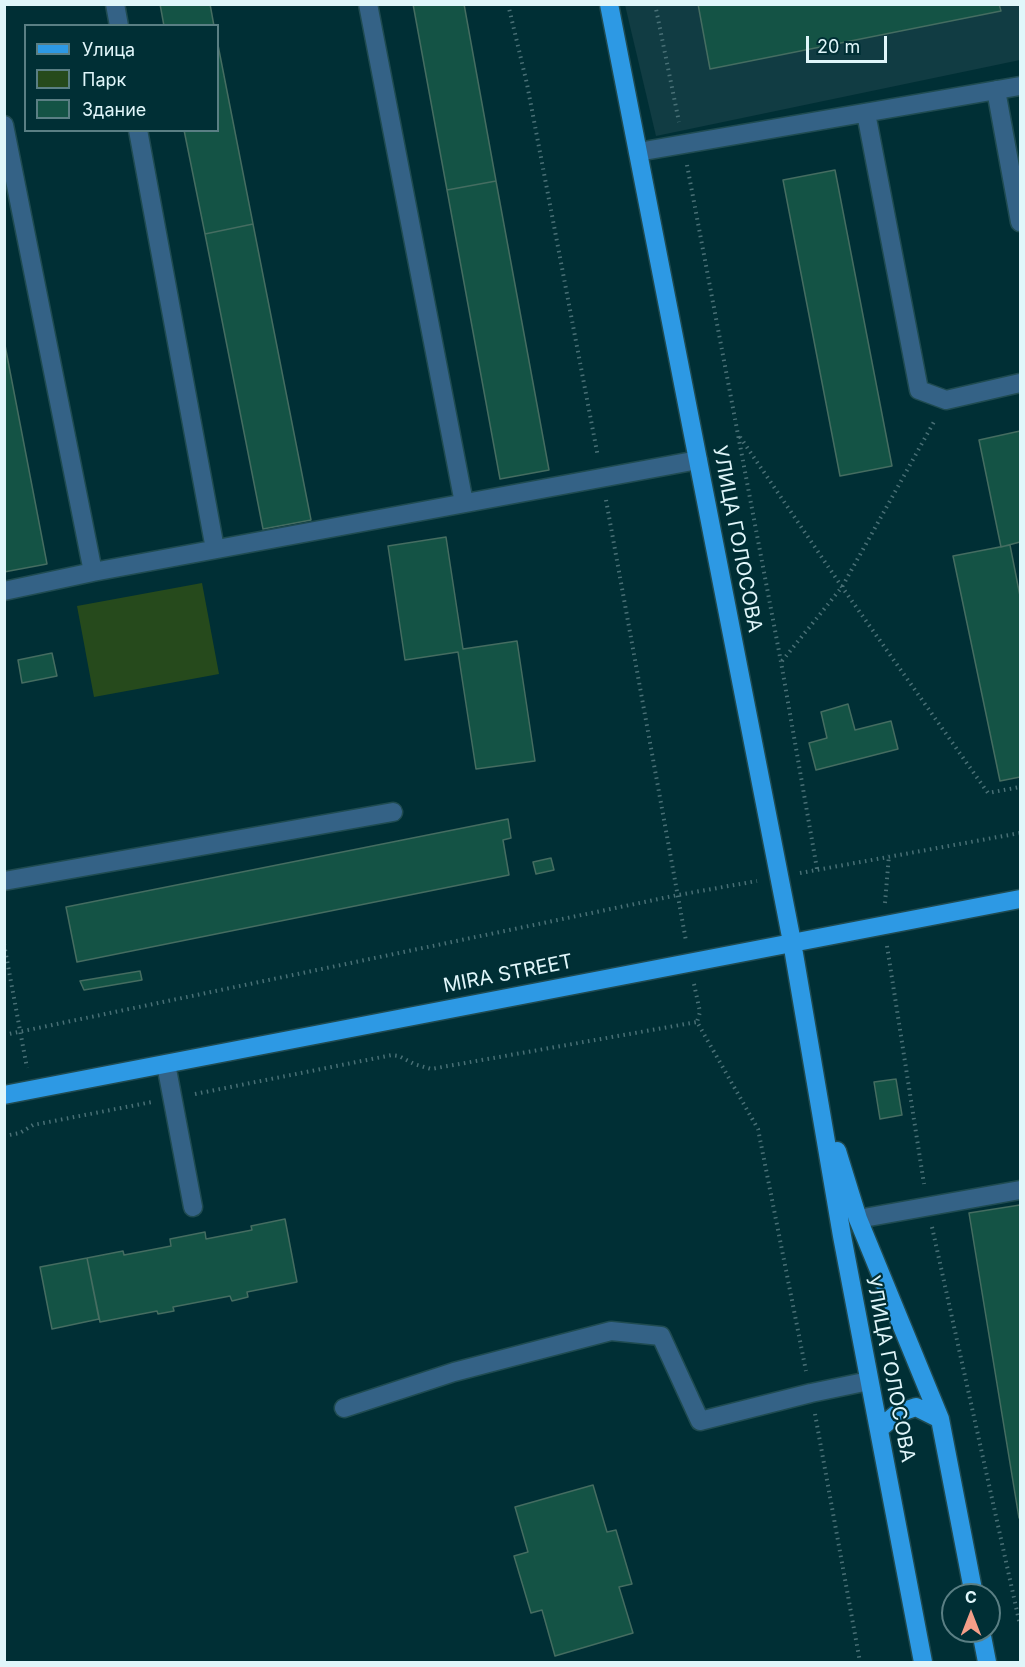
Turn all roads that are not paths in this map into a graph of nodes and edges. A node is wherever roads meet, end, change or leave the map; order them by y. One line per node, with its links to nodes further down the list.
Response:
1 (115, 4): 4 (lane)
2 (368, 4): 14 (lane)
3 (609, 4): 10 (main road, УЛИЦА ГОЛОСОВА)
4 (119, 24)
5 (1020, 86): 6 (lane)
6 (996, 90): 7 (lane); 11 (lane)
7 (866, 113): 10 (lane); 12 (lane)
8 (4, 125): 16 (lane)
9 (138, 132): 15 (lane)
10 (638, 152): 13 (main road, УЛИЦА ГОЛОСОВА)
11 (1020, 222)
12 (1020, 383)
13 (698, 460): 14 (lane); 21 (main road, УЛИЦА ГОЛОСОВА)
14 (464, 503): 15 (lane)
15 (215, 549): 16 (lane)
16 (93, 572): 17 (lane)
17 (4, 591)
18 (393, 812): 19 (lane)
19 (4, 881)
20 (1020, 899): 21 (main road, MIRA STREET)
21 (792, 942): 22 (main road, MIRA STREET); 23 (main road, УЛИЦА ГОЛОСОВА)
22 (166, 1064): 24 (main road, MIRA STREET); 26 (lane)
23 (816, 1083): 27 (main road, УЛИЦА ГОЛОСОВА); 28 (main road, УЛИЦА ГОЛОСОВА)
24 (4, 1095)
25 (1020, 1190): 27 (lane)
26 (193, 1207)
27 (858, 1219): 30 (main road, УЛИЦА ГОЛОСОВА)
28 (869, 1381): 29 (lane); 31 (main road, УЛИЦА ГОЛОСОВА)
29 (344, 1408)
30 (940, 1419): 31 (main road); 32 (main road, УЛИЦА ГОЛОСОВА)
31 (879, 1429): 34 (main road, УЛИЦА ГОЛОСОВА)
32 (972, 1583)
33 (983, 1643): 35 (main road)
34 (923, 1662)
35 (987, 1662)

